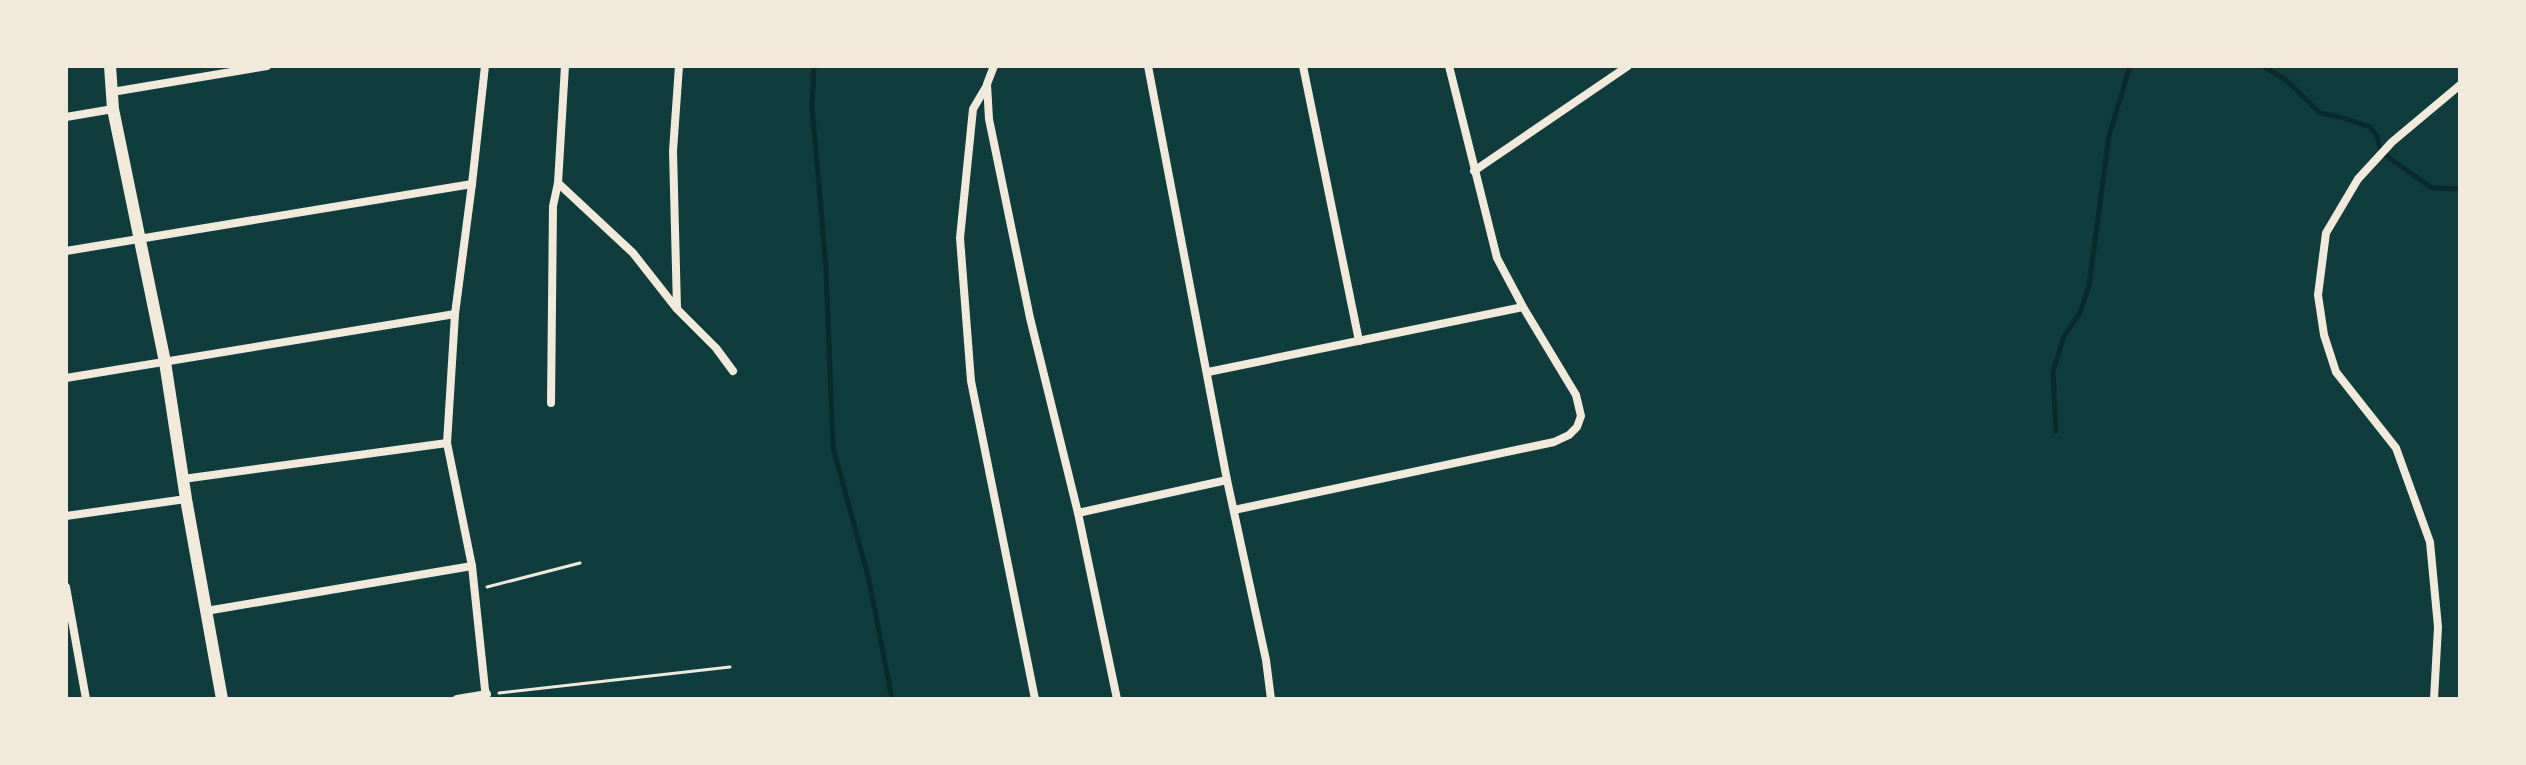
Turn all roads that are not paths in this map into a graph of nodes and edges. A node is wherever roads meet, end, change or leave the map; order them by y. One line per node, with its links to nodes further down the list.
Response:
1 (110, 66): 13 (street)
2 (267, 66): 13 (street)
3 (485, 66): 18 (street)
4 (565, 66): 17 (street)
5 (679, 66): 22 (street)
6 (994, 66): 11 (street)
7 (1148, 66): 27 (street)
8 (1303, 66): 24 (street)
9 (1449, 66): 16 (street)
10 (1628, 66): 16 (street)
11 (987, 84): 35 (street); 44 (street)
12 (2460, 85): 47 (street)
13 (112, 92): 14 (street)
14 (113, 109): 15 (street); 19 (street)
15 (66, 117)
16 (1474, 171): 21 (street)
17 (558, 183): 22 (street); 29 (street)
18 (472, 184): 19 (street); 23 (street)
19 (141, 239): 20 (street); 25 (street)
20 (66, 251)
21 (1523, 307): 24 (street); 34 (street)
22 (677, 309): 26 (street)
23 (455, 314): 25 (street); 30 (street)
24 (1359, 341): 27 (street)
25 (165, 362): 28 (street); 31 (street)
26 (733, 371)
27 (1208, 372): 32 (street)
28 (66, 378)
29 (551, 403)
30 (447, 443): 31 (street); 37 (street)
31 (183, 479): 33 (street)
32 (1227, 480): 34 (street); 35 (street)
33 (186, 499): 36 (street); 39 (street)
34 (1234, 510): 46 (street)
35 (1078, 513): 45 (street)
36 (66, 516)
37 (472, 566): 39 (street); 40 (street)
38 (66, 587): 41 (street)
39 (206, 611): 42 (street)
40 (486, 696): 43 (street)
41 (86, 699)
42 (222, 699)
43 (457, 699)
44 (1035, 699)
45 (1117, 699)
46 (1271, 699)
47 (2434, 699)

